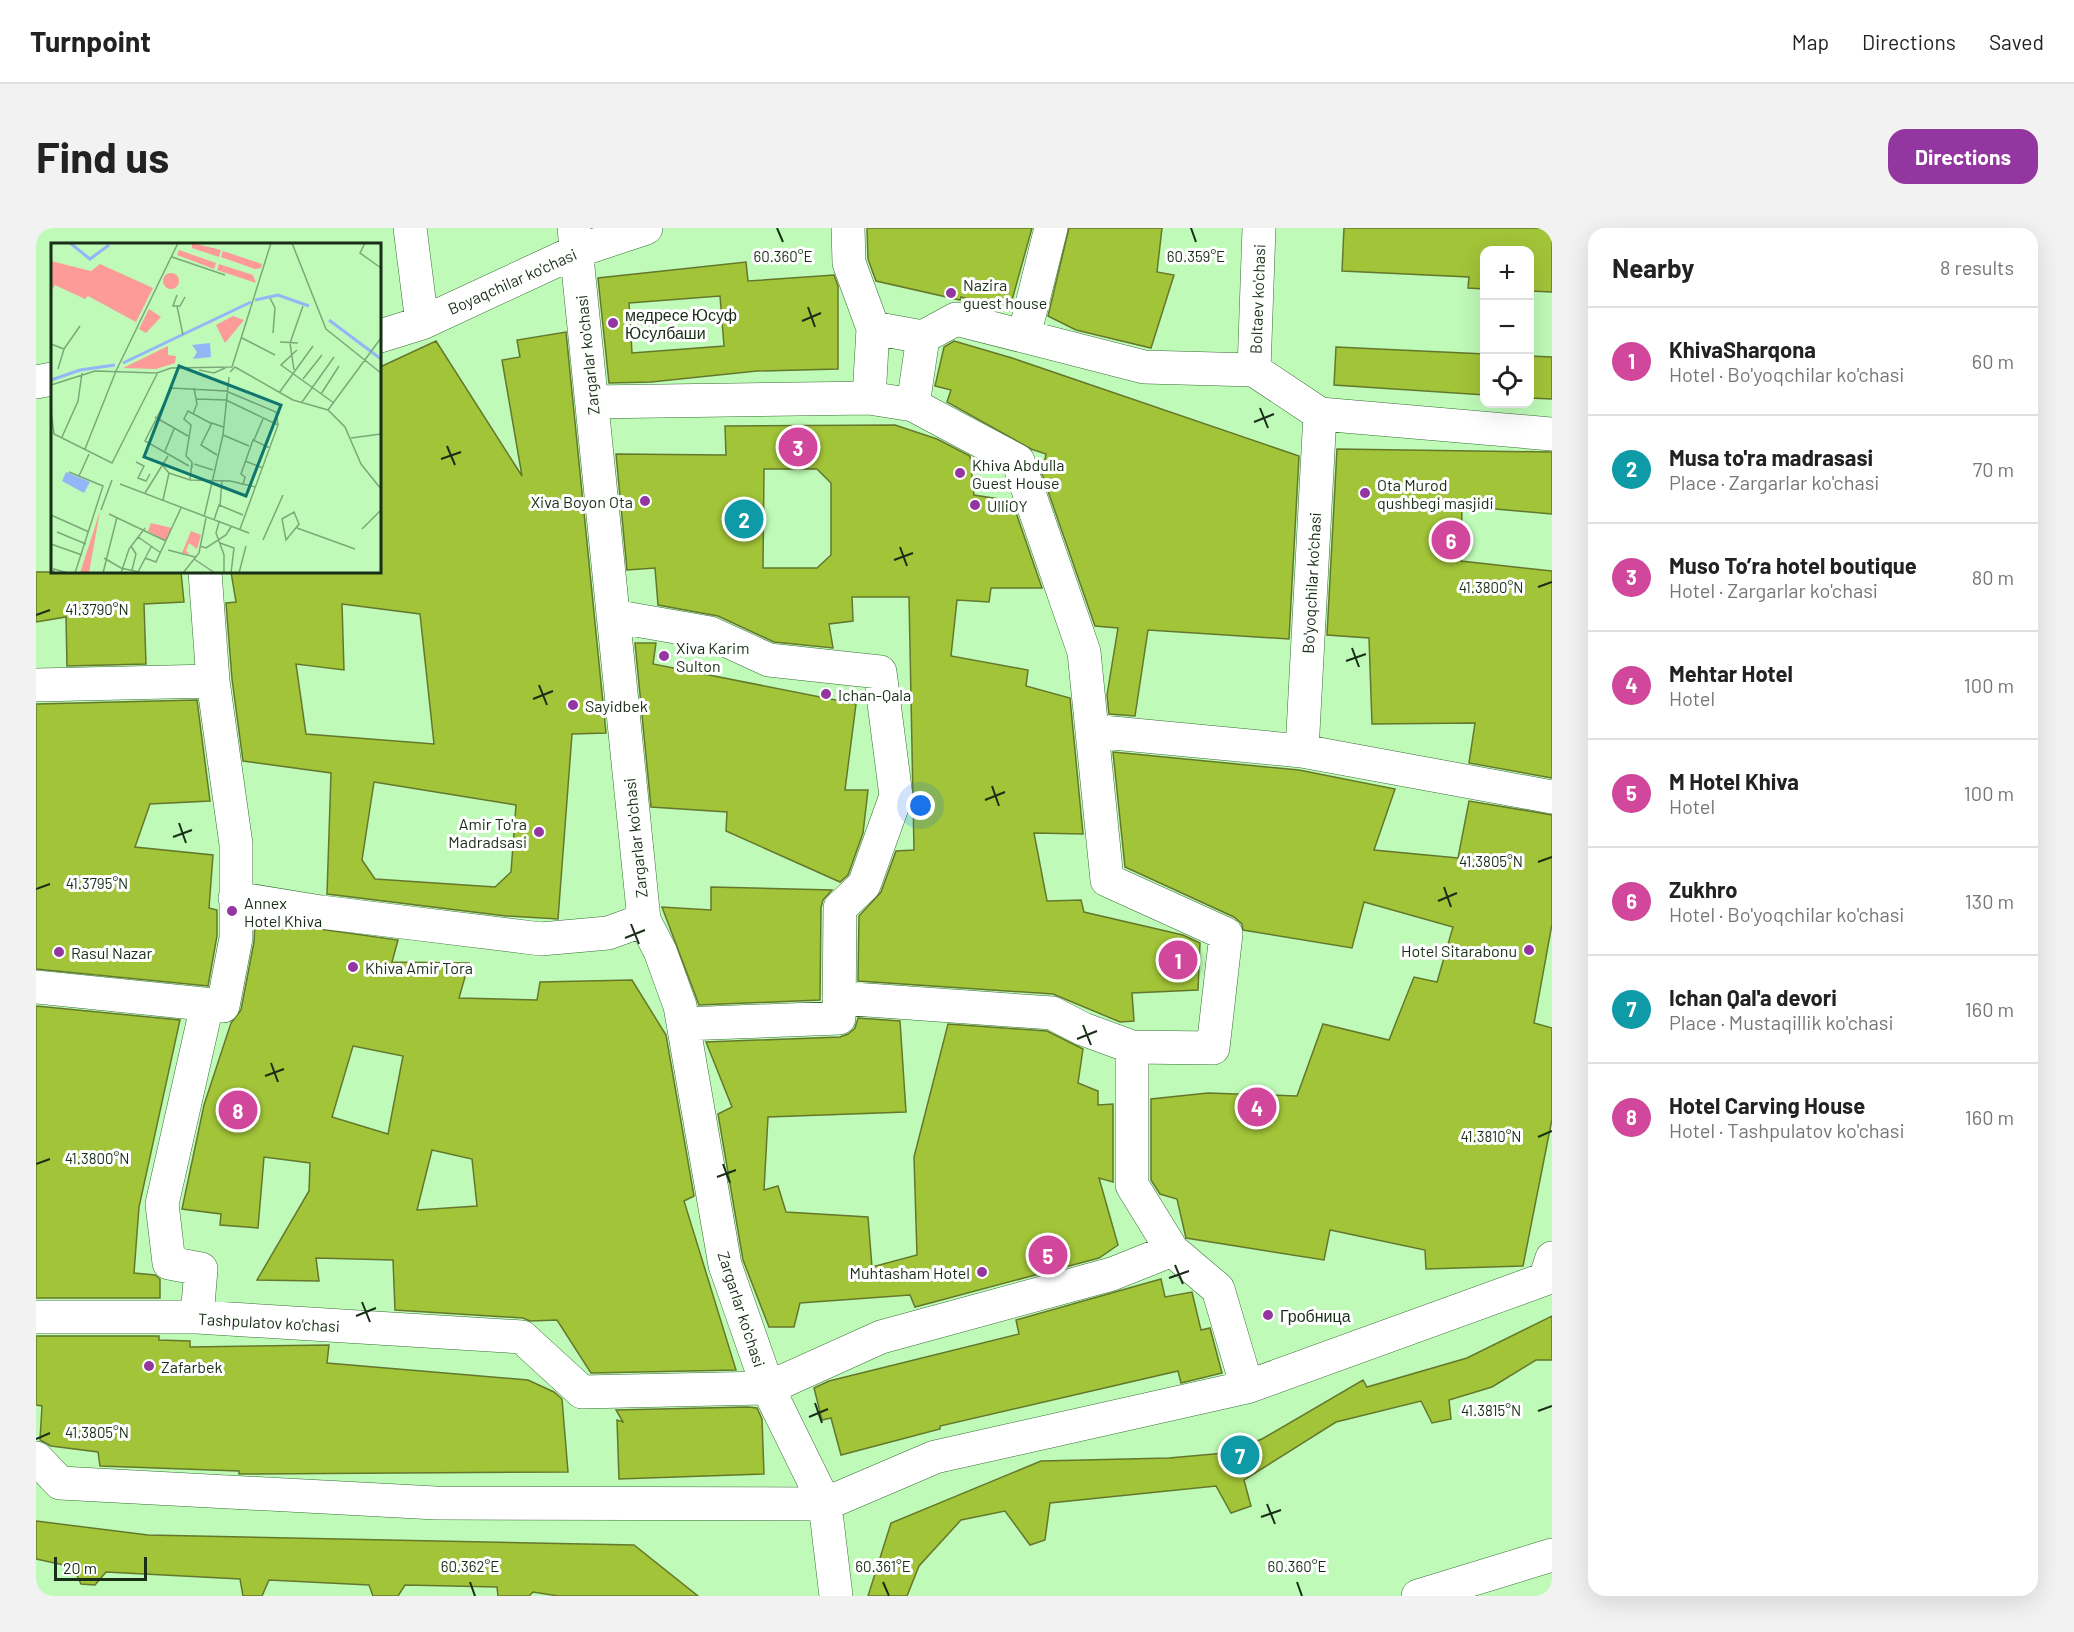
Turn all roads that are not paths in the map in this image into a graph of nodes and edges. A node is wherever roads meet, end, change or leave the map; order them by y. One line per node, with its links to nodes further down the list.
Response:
1 (410, 228): 7 (street)
2 (646, 228): 6 (street, Boyaqchilar ko'chasi)
3 (848, 228): 8 (street)
4 (1051, 228): 10 (street)
5 (1259, 228): 12 (street, Boltaev ko'chasi)
6 (575, 240): 7 (street, Boyaqchilar ko'chasi); 16 (street, Zargarlar ko'chasi)
7 (422, 322): 9 (street, Boyaqchilar ko'chasi)
8 (873, 328): 11 (street); 15 (street)
9 (381, 336)
10 (1024, 336): 11 (street); 12 (street)
11 (923, 337): 17 (street)
12 (1254, 370): 18 (street)
13 (51, 379): 14 (street)
14 (36, 382)
15 (869, 398): 16 (street); 17 (street)
16 (592, 402): 21 (street, Zargarlar ko'chasi)
17 (913, 405): 24 (street)
18 (1320, 414): 19 (street); 25 (street, Bo'yoqchilar ko'chasi)
19 (1552, 434)
20 (205, 573): 22 (street)
21 (613, 616): 28 (street, Zargarlar ko'chasi); 30 (street)
22 (213, 681): 23 (street); 27 (street)
23 (36, 685)
24 (1092, 731): 25 (street); 33 (street)
25 (1302, 751): 26 (street)
26 (1552, 797)
27 (236, 898): 28 (street); 31 (street)
28 (644, 920): 32 (street, Zargarlar ko'chasi)
29 (36, 987): 31 (street)
30 (839, 998): 32 (street); 33 (street)
31 (207, 1005): 37 (street)
32 (683, 1024): 39 (street, Zargarlar ko'chasi)
33 (1132, 1047): 34 (street)
34 (1172, 1250): 38 (street); 39 (street)
35 (1552, 1258): 38 (street)
36 (36, 1317): 37 (street, Tashpulatov ko'chasi)
37 (197, 1317): 39 (street, Tashpulatov ko'chasi)
38 (1246, 1387): 41 (street)
39 (768, 1388): 41 (street, Zargarlar ko'chasi)
40 (36, 1458): 41 (street)
41 (825, 1504): 43 (street, Zargarlar ko'chasi)
42 (1552, 1555): 44 (street)
43 (836, 1596)
44 (1418, 1596)

